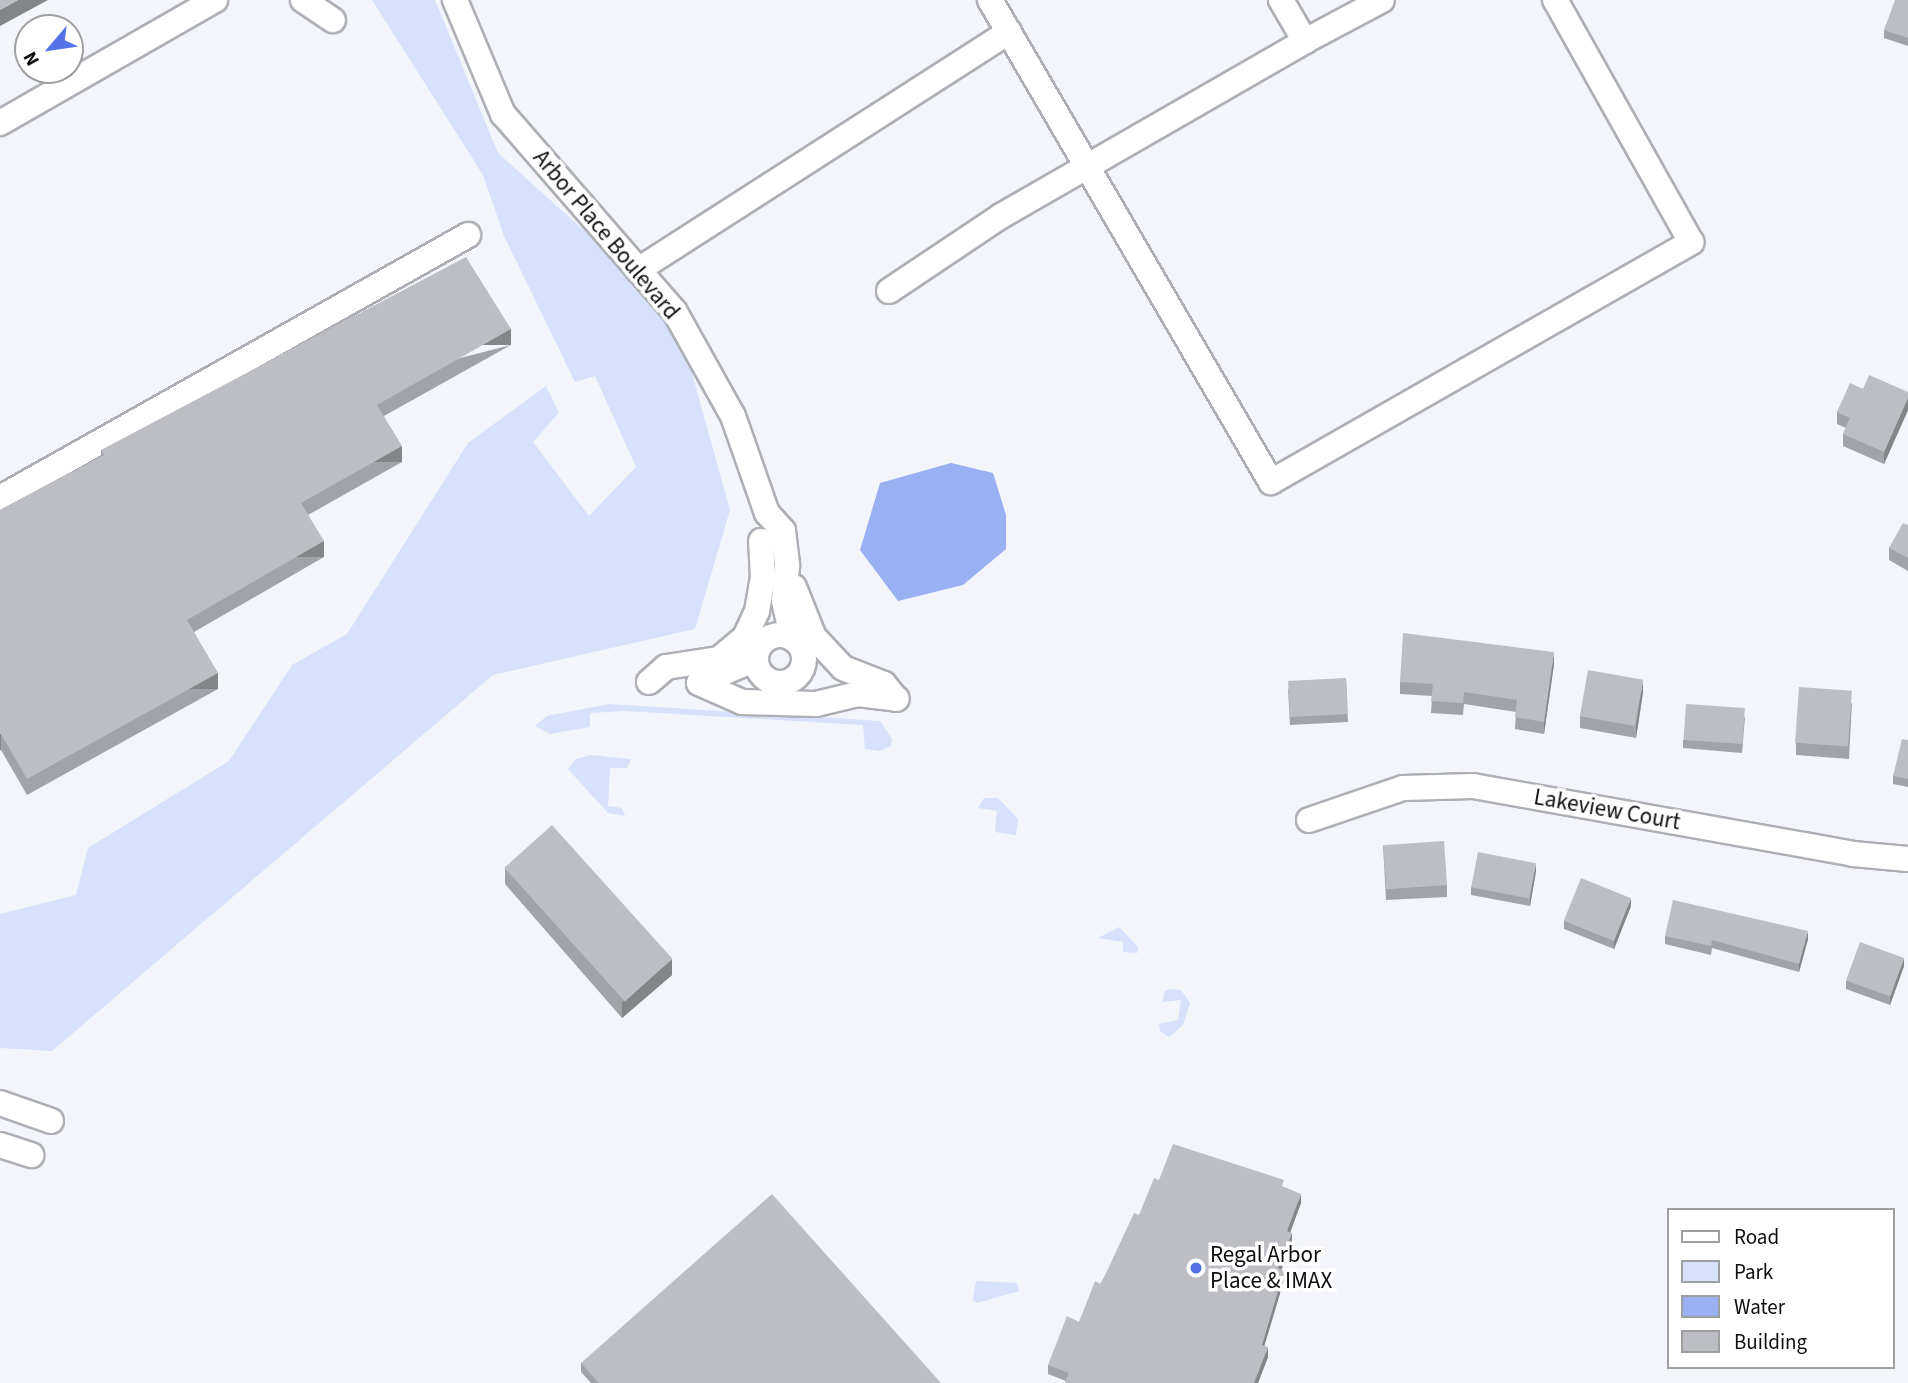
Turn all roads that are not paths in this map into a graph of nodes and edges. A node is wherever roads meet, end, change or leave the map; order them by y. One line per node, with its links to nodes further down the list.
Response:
1 (303, 0): 8 (street)
2 (455, 0): 14 (street, Arbor Place Boulevard)
3 (990, 0): 9 (street)
4 (1281, 0): 10 (street)
5 (1382, 0): 10 (street)
6 (1555, 0): 12 (street)
7 (200, 4): 11 (street)
8 (333, 20)
9 (1009, 32): 12 (street); 14 (street)
10 (1304, 41): 12 (street)
11 (0, 123)
12 (1087, 167): 15 (street)
13 (468, 235): 16 (street)
14 (638, 270): 17 (street, Arbor Place Boulevard)
15 (889, 291)
16 (0, 498)
17 (767, 513): 18 (street); 19 (street, Arbor Place Boulevard)
18 (761, 541): 21 (street); 23 (street)
19 (787, 566): 20 (street, Arbor Place Boulevard); 24 (street)
20 (799, 648): 21 (street); 22 (street); 24 (street)
21 (764, 658): 22 (street); 23 (street); 25 (street)
22 (792, 681): 26 (street)
23 (699, 683): 25 (street)
24 (858, 694): 26 (street)
25 (742, 702): 26 (street)
26 (816, 704)
27 (1309, 820): 28 (street, Lakeview Court)
28 (1908, 859)
29 (0, 1103): 30 (street)
30 (51, 1121)
31 (0, 1145): 32 (street)
32 (31, 1155)

